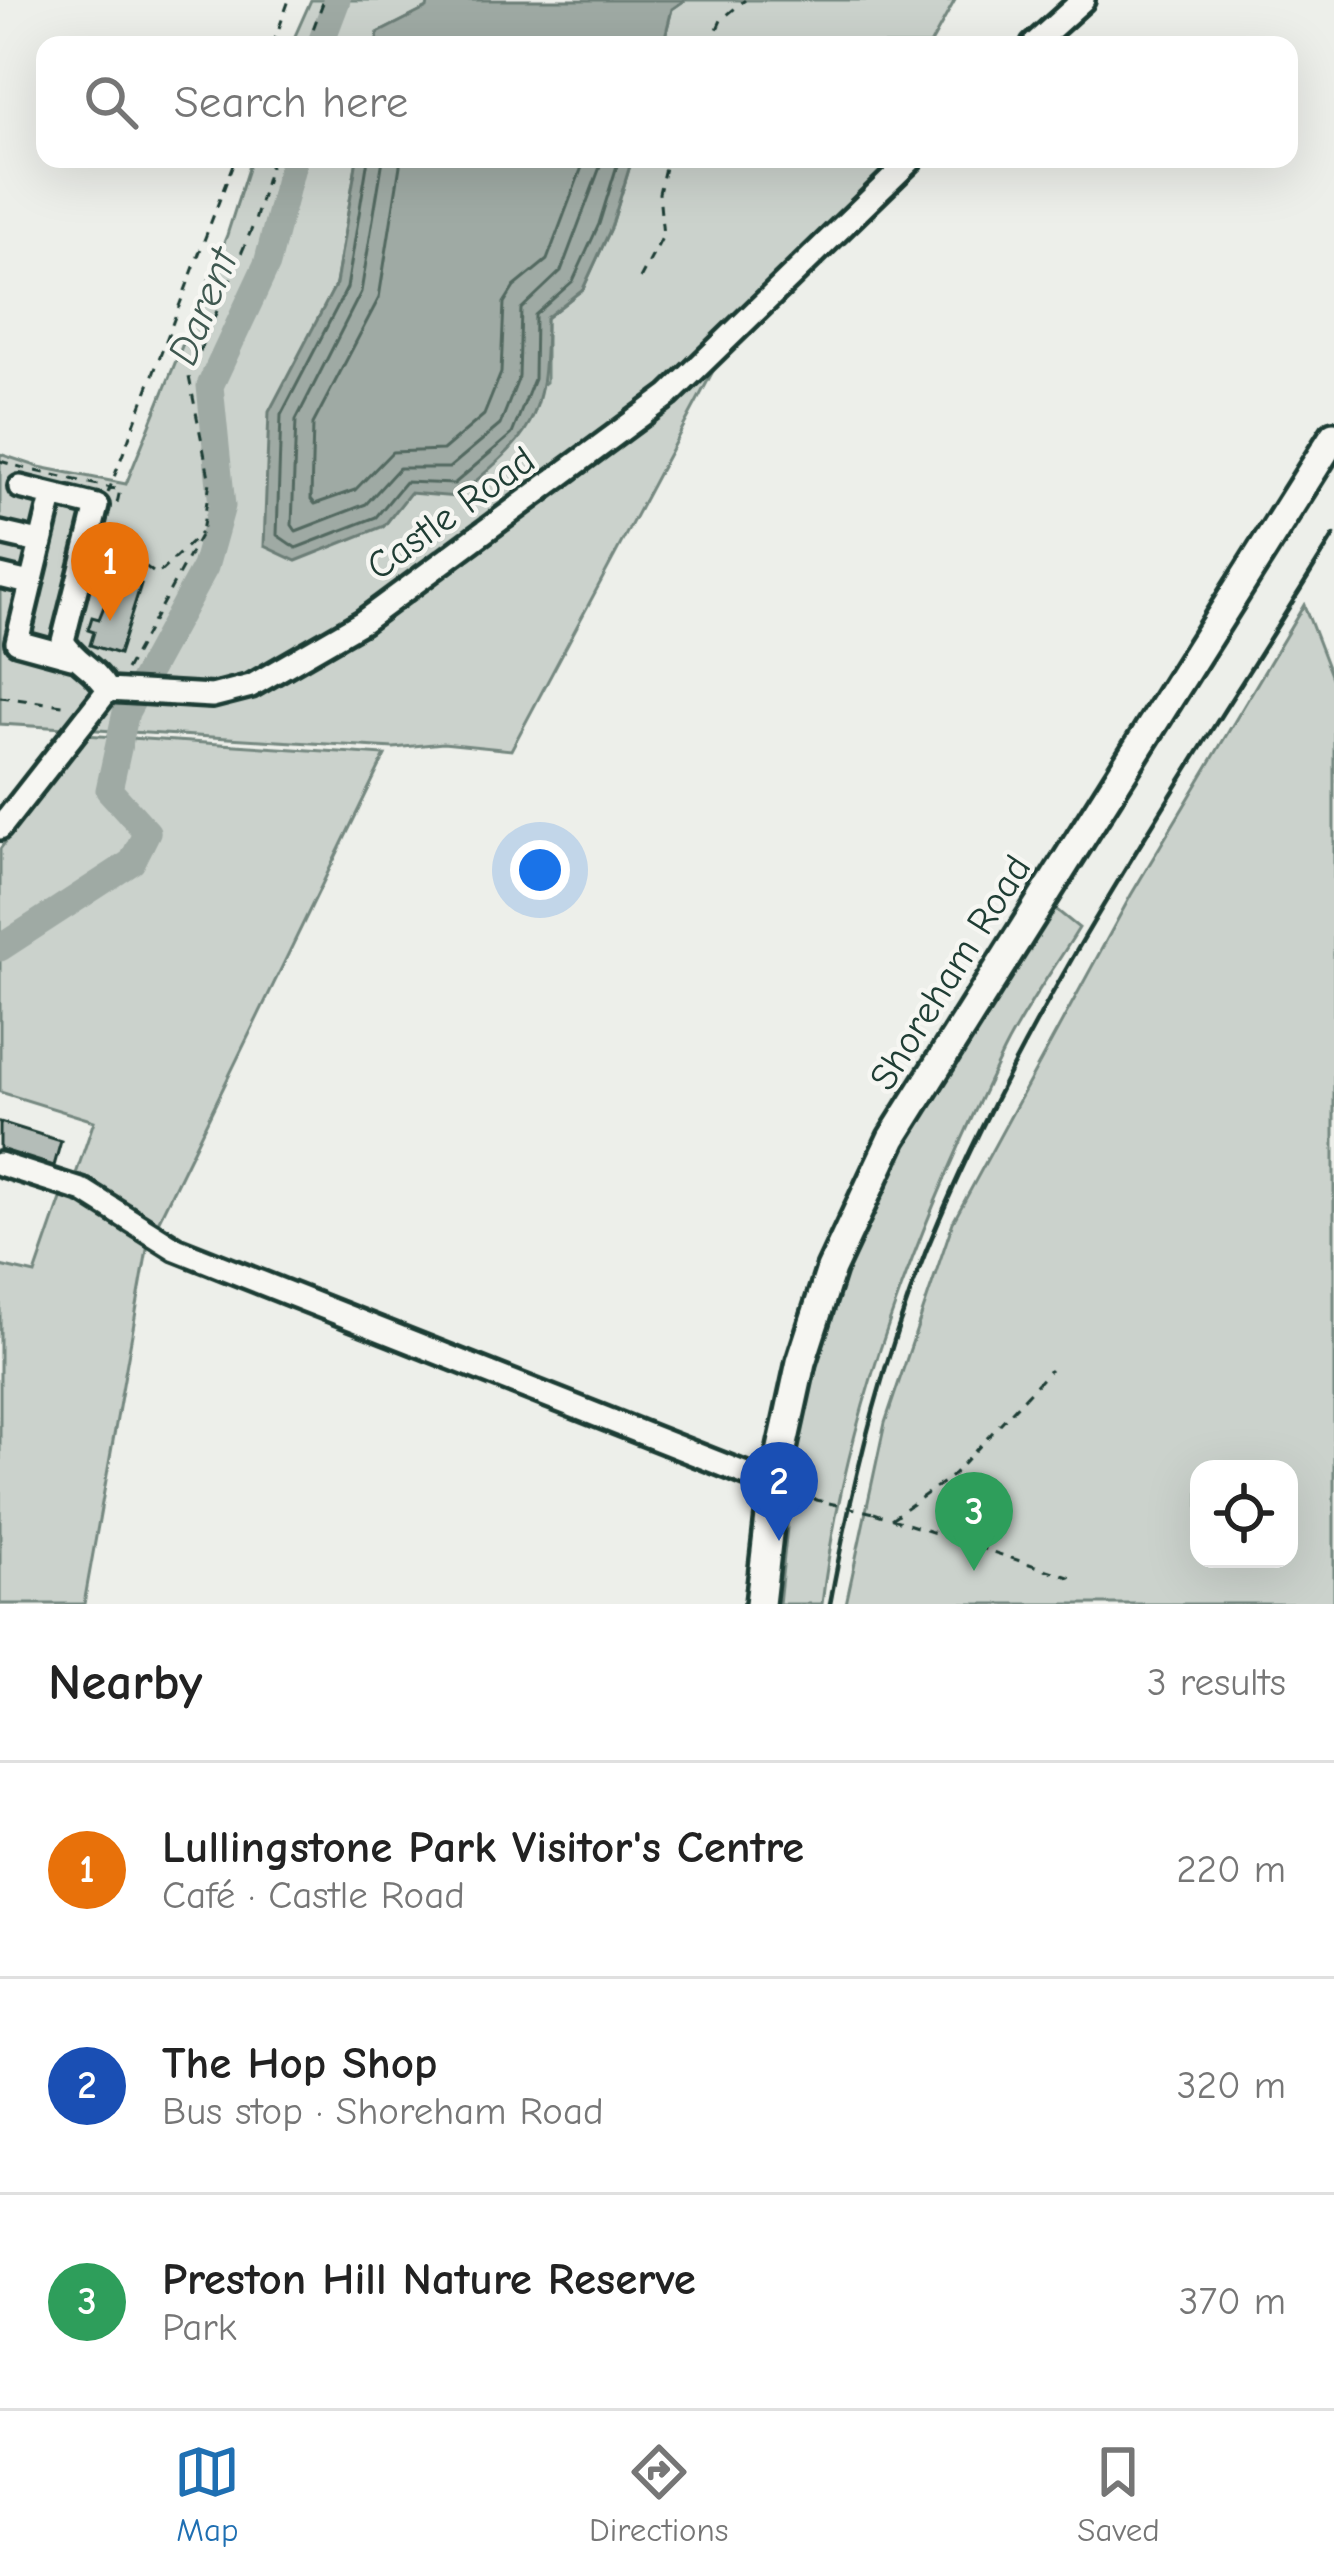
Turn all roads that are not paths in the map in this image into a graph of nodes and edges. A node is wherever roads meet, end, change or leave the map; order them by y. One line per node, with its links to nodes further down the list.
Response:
1 (1083, 0): 2 (street)
2 (1043, 36)
3 (903, 168): 14 (street, Castle Road)
4 (1334, 436): 17 (main road, Shoreham Road)
5 (20, 488): 6 (street)
6 (52, 497): 8 (street); 12 (street)
7 (0, 533): 8 (street)
8 (39, 542): 10 (street)
9 (0, 576): 10 (street)
10 (29, 583): 11 (street)
11 (13, 633): 12 (street); 13 (street)
12 (72, 658): 14 (street)
13 (0, 660)
14 (126, 689): 15 (street)
15 (0, 828)
16 (0, 1165): 17 (street)
17 (774, 1487): 18 (main road, Shoreham Road)
18 (760, 1604)

